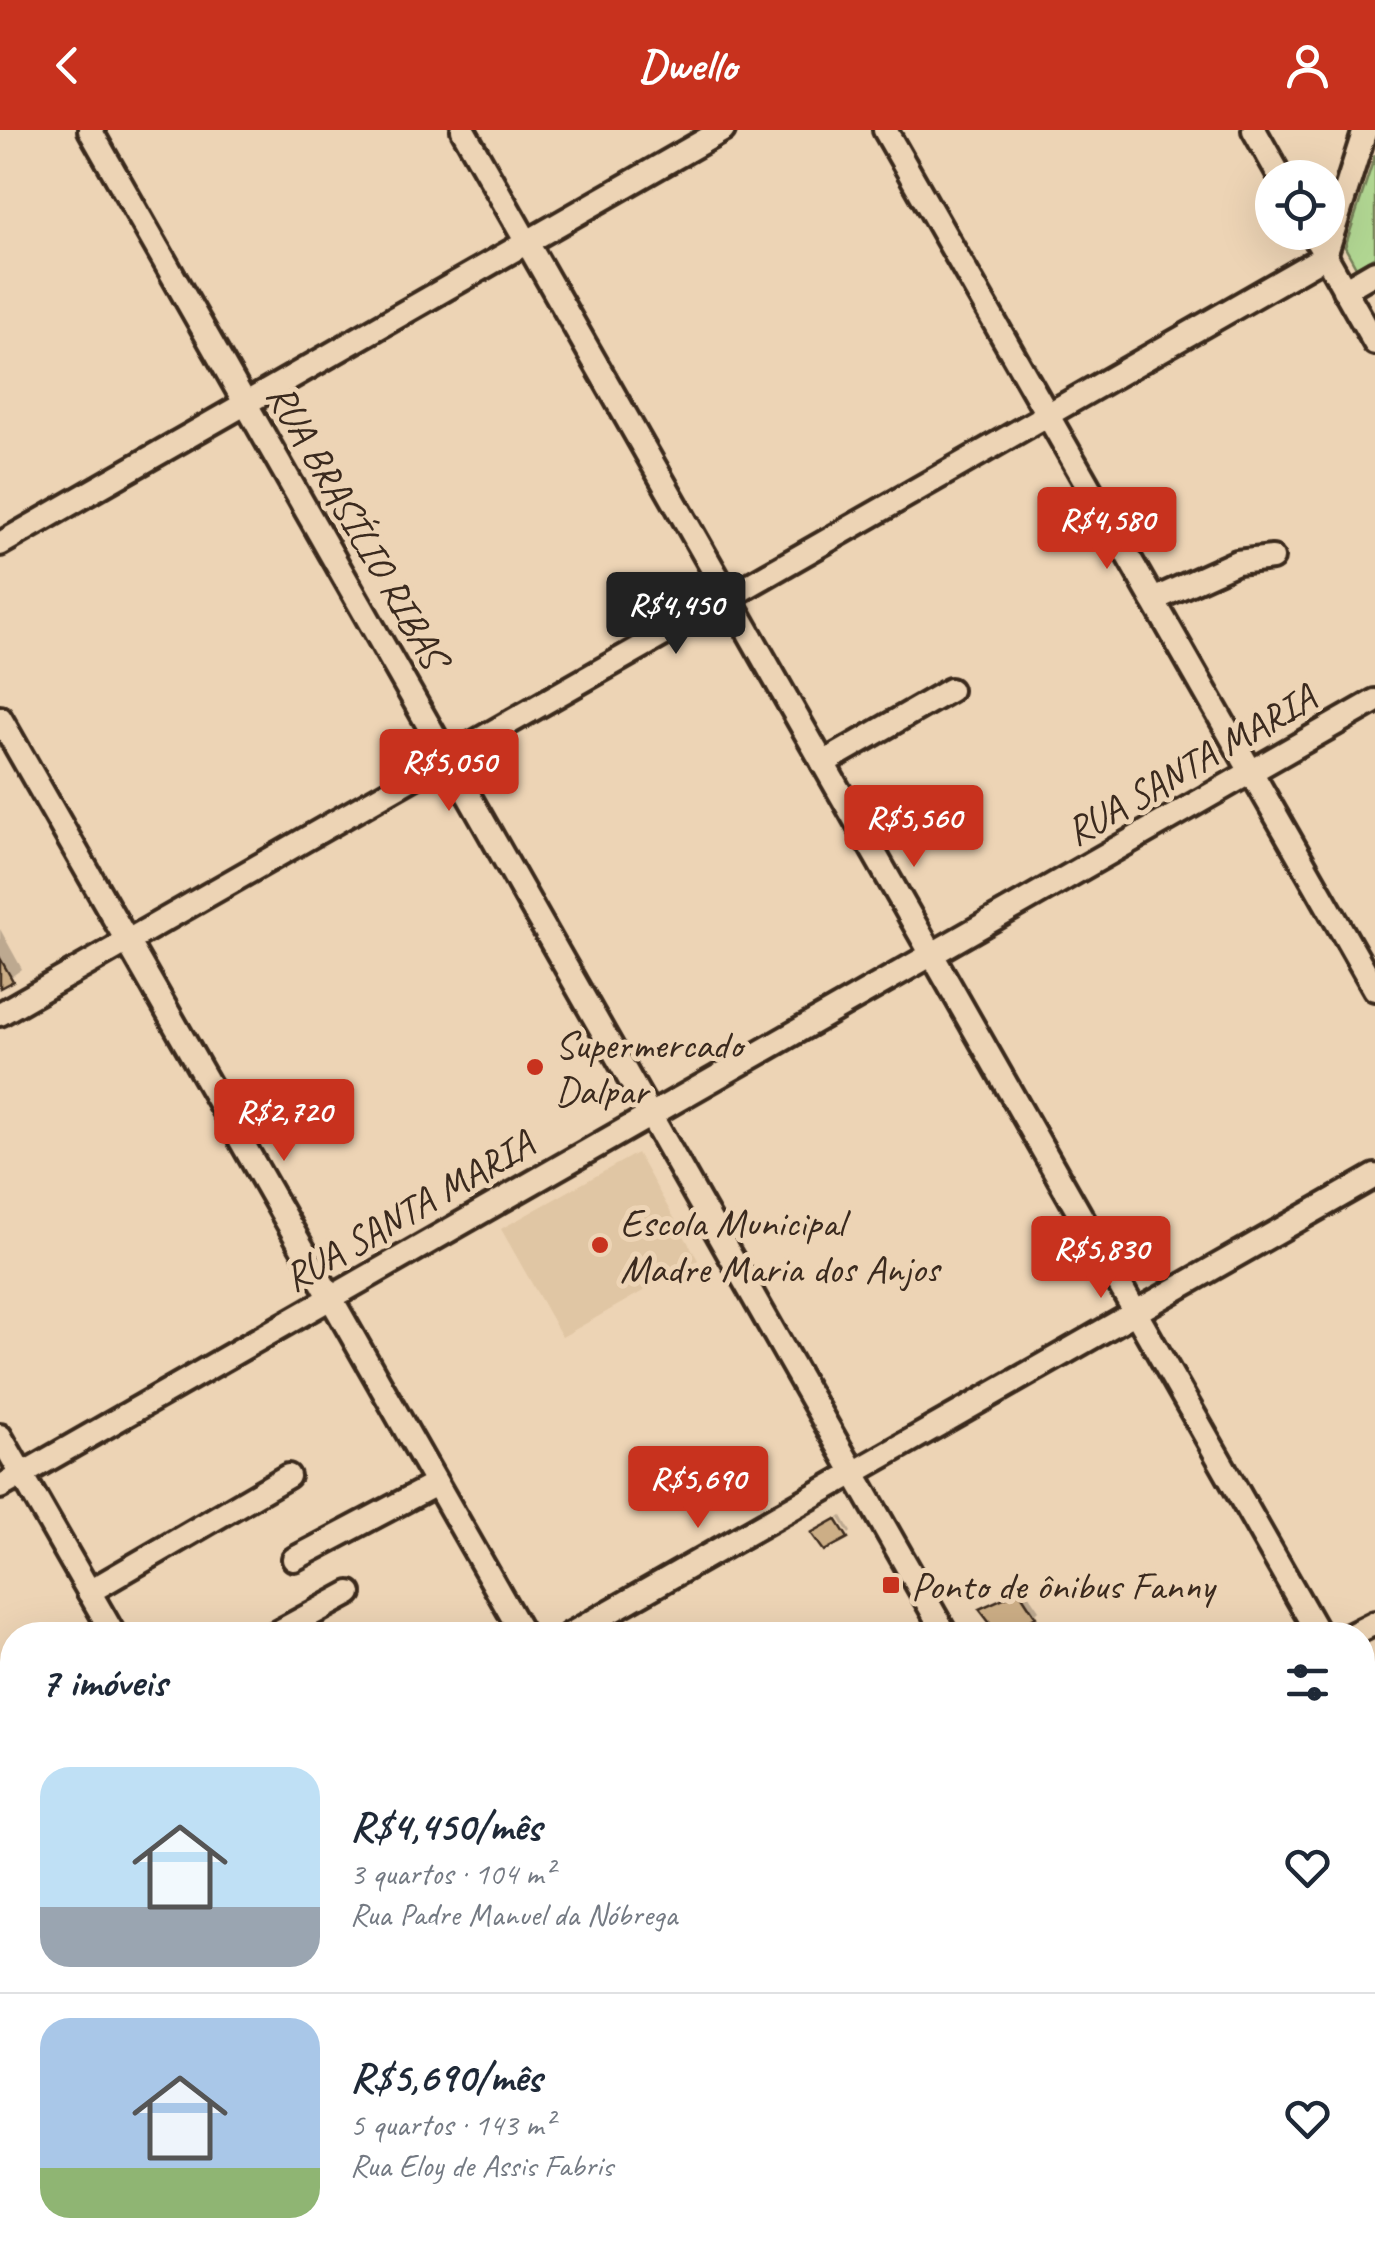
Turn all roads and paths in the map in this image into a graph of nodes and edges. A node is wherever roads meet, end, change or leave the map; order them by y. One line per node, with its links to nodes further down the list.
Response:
1 (90, 130): 14 (street, RUA BRASÍLIO RIBAS)
2 (464, 130): 8 (street)
3 (723, 130): 8 (street)
4 (884, 130): 15 (street)
5 (1254, 130): 7 (street)
6 (1368, 136): 10 (street)
7 (1270, 160)
8 (527, 242): 14 (street); 18 (street)
9 (1322, 250): 10 (street)
10 (1325, 256): 12 (street); 15 (street)
11 (1375, 272): 12 (street)
12 (1344, 290): 13 (street)
13 (1375, 344)
14 (245, 404): 16 (street); 23 (street, RUA BRASÍLIO RIBAS)
15 (1047, 415): 18 (street); 19 (street)
16 (0, 544)
17 (1272, 558): 19 (street)
18 (729, 597): 23 (street); 24 (street)
19 (1153, 600): 25 (street)
20 (950, 690): 24 (street)
21 (1375, 701): 25 (street, RUA SANTA MARIA)
22 (0, 718): 26 (street)
23 (447, 758): 26 (street); 30 (street, RUA BRASÍLIO RIBAS)
24 (824, 763): 27 (street)
25 (1251, 772): 27 (street, RUA SANTA MARIA); 28 (street)
26 (127, 941): 29 (street); 32 (street)
27 (932, 954): 30 (street, RUA SANTA MARIA); 33 (street)
28 (1375, 989)
29 (0, 1014)
30 (650, 1115): 32 (street, RUA SANTA MARIA); 35 (street, RUA BRASÍLIO RIBAS)
31 (1375, 1176): 33 (street)
32 (330, 1298): 36 (street, RUA SANTA MARIA); 38 (street)
33 (1136, 1312): 35 (street); 48 (street)
34 (0, 1436): 36 (street)
35 (854, 1472): 46 (street); 47 (street, RUA BRASÍLIO RIBAS)
36 (22, 1474): 39 (street, RUA SANTA MARIA); 41 (street)
37 (288, 1476): 41 (street)
38 (436, 1484): 40 (street); 45 (street)
39 (0, 1486)
40 (294, 1559)
41 (89, 1592): 43 (street)
42 (350, 1593): 44 (street)
43 (106, 1622)
44 (297, 1622)
45 (516, 1622)
46 (592, 1622)
47 (939, 1622)
48 (1312, 1622)

